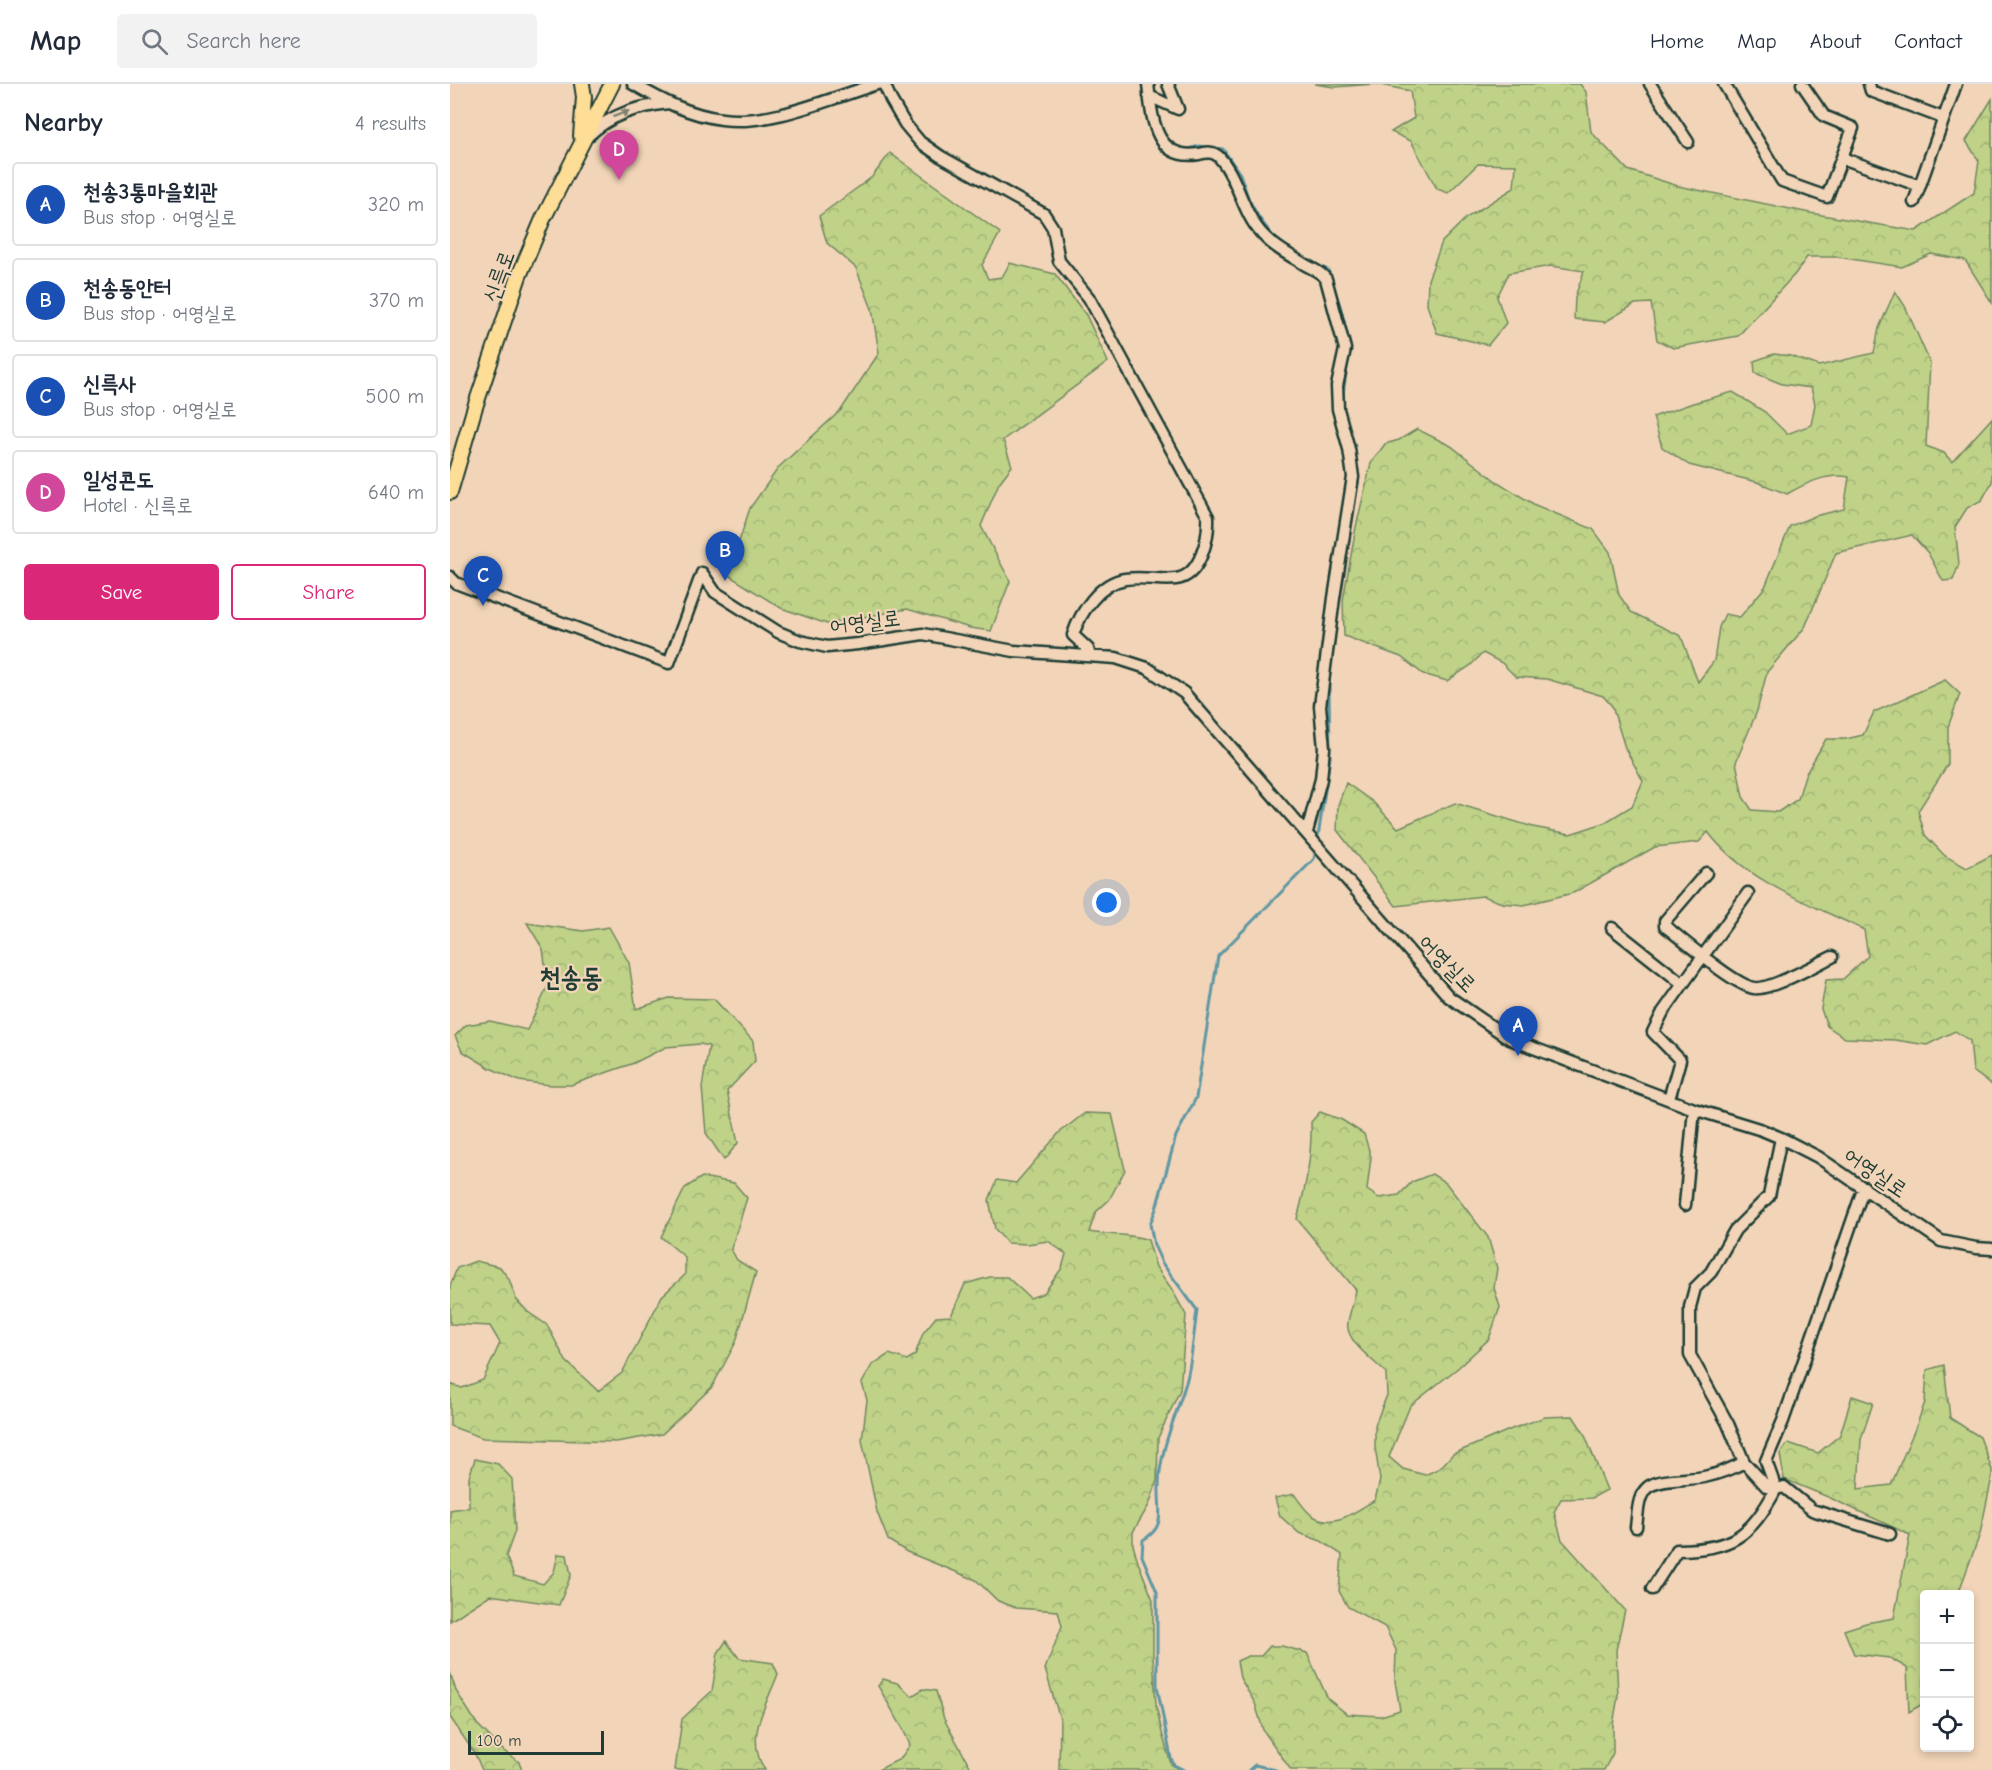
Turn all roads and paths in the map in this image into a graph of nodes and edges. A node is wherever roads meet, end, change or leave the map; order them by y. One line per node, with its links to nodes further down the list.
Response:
1 (582, 84): 17 (main road)
2 (612, 84): 17 (main road, 신륵로)
3 (633, 84): 15 (street)
4 (649, 84): 15 (street)
5 (877, 84): 13 (street)
6 (884, 84): 24 (street)
7 (1168, 84): 14 (street)
8 (1650, 84): 18 (street)
9 (1724, 84): 19 (street)
10 (1802, 84): 19 (street)
11 (1869, 84): 16 (street)
12 (1956, 84): 16 (street)
13 (852, 88): 15 (street)
14 (1148, 90): 25 (street)
15 (669, 103): 17 (street, one-way to 15)
16 (1943, 118): 20 (street)
17 (581, 142): 22 (main road, 신륵로)
18 (1688, 142)
19 (1842, 158): 20 (street)
20 (1920, 186): 21 (street)
21 (1914, 202)
22 (450, 492)
23 (450, 577): 24 (street, 어영실로)
24 (1090, 656): 25 (street, 어영실로)
25 (1309, 835): 32 (street, 어영실로)
26 (1706, 873): 29 (street)
27 (1748, 893): 29 (street)
28 (1612, 928): 31 (street)
29 (1703, 956): 30 (street); 31 (street)
30 (1832, 957)
31 (1683, 984): 32 (street)
32 (1669, 1100): 33 (street, 어영실로)
33 (1694, 1109): 34 (street, 어영실로); 36 (street)
34 (1781, 1138): 35 (street, 어영실로); 38 (street)
35 (1864, 1187): 37 (street, 어영실로); 39 (street)
36 (1685, 1205)
37 (1992, 1249)
38 (1744, 1462): 39 (street); 40 (street)
39 (1776, 1489): 41 (street); 42 (street)
40 (1636, 1527)
41 (1890, 1534)
42 (1652, 1589)

